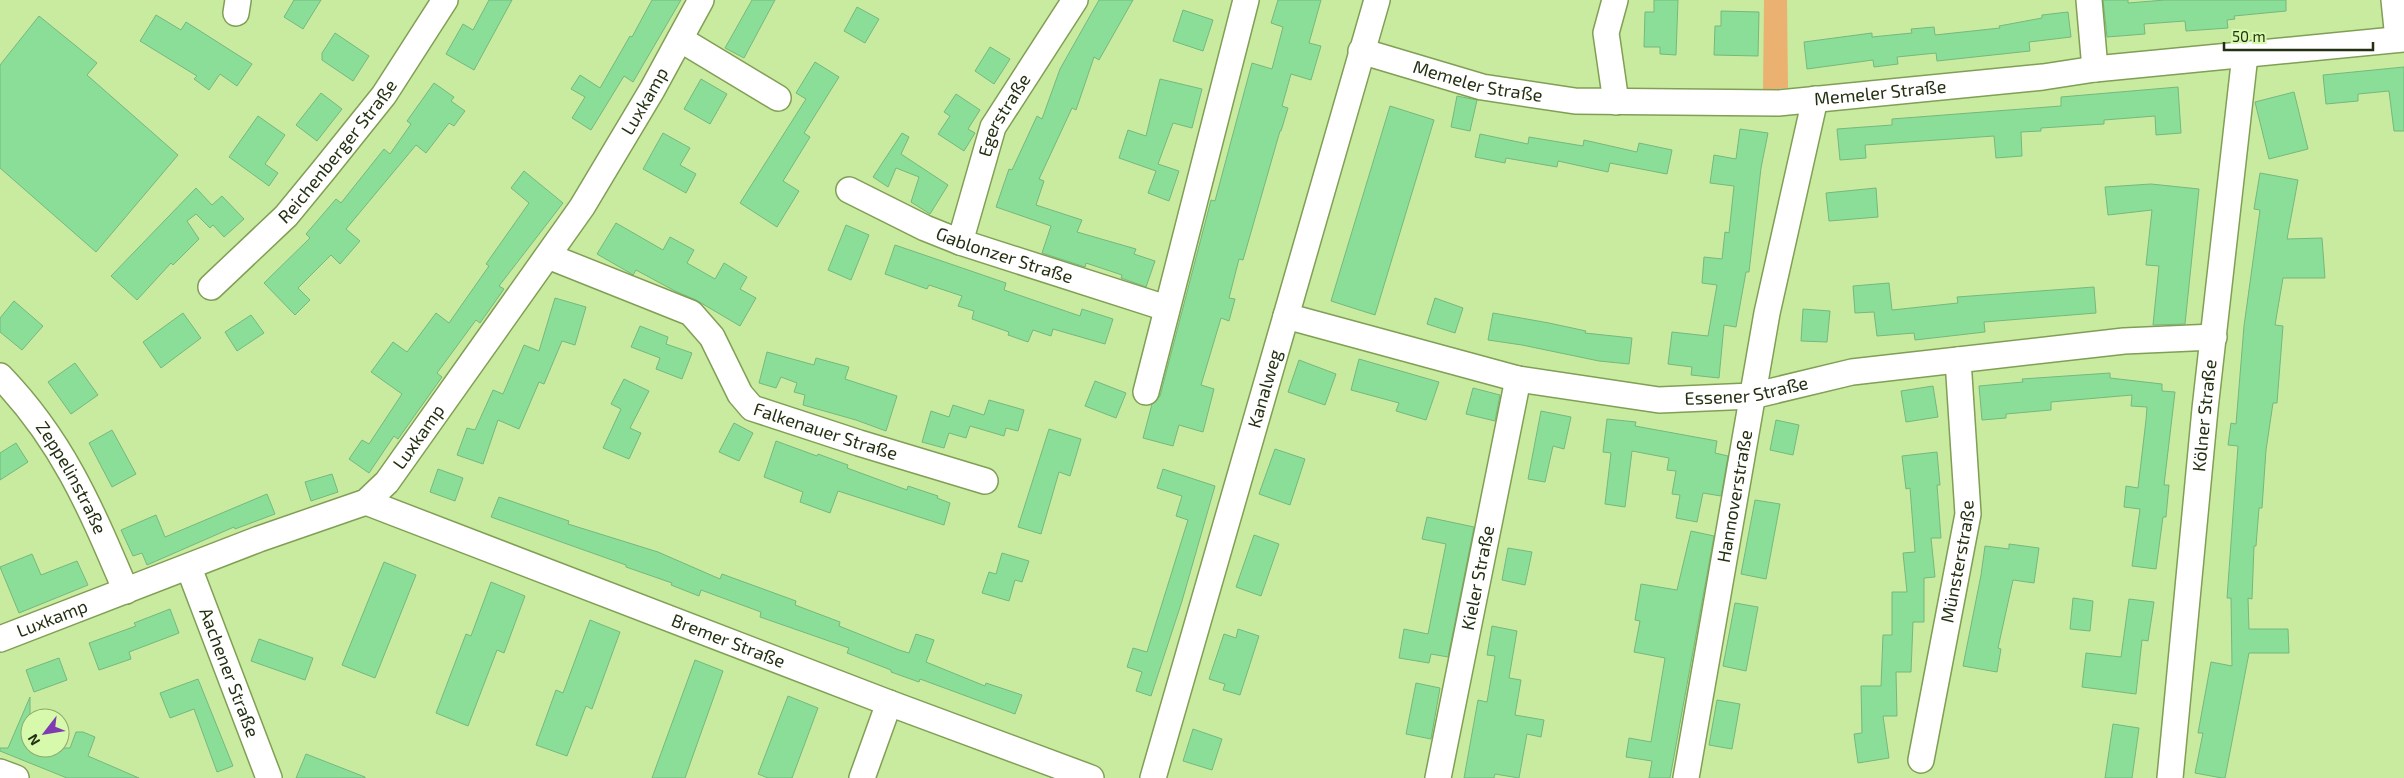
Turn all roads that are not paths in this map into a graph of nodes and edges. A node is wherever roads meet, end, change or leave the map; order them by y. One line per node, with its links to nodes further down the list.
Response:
1 (445, 0): 20 (street, Reichenberger Straße)
2 (701, 0): 9 (street, Luxkamp)
3 (1075, 0): 18 (street, Egerstraße)
4 (1246, 0): 21 (street)
5 (1377, 0): 11 (street, Kanalweg)
6 (1615, 0): 16 (street)
7 (2089, 0): 13 (street)
8 (2394, 0): 10 (street)
9 (680, 39): 14 (street); 19 (street, Luxkamp)
10 (2401, 39): 12 (street, Memeler Straße)
11 (1361, 51): 16 (street, Memeler Straße); 22 (street, Kanalweg)
12 (2245, 55): 13 (street, Memeler Straße); 23 (street, Kölner Straße)
13 (2095, 69): 15 (street, Memeler Straße)
14 (778, 98)
15 (1815, 99): 16 (street, Memeler Straße); 28 (street, Hannoverstraße)
16 (1616, 102)
17 (849, 190): 18 (street, Gablonzer Straße)
18 (960, 242): 21 (street, Gablonzer Straße)
19 (548, 256): 29 (street, Falkenauer Straße); 30 (street, Luxkamp)
20 (211, 287)
21 (1166, 308): 27 (street)
22 (1286, 316): 26 (street, Essener Straße); 41 (street, Kanalweg)
23 (2214, 337): 24 (street, Essener Straße); 44 (street, Kölner Straße)
24 (1958, 360): 28 (street, Essener Straße); 35 (street, Münsterstraße)
25 (0, 376): 32 (street, Zeppelinstraße)
26 (1518, 379): 28 (street, Essener Straße); 42 (street, Kieler Straße)
27 (1146, 392)
28 (1752, 396): 43 (street, Hannoverstraße)
29 (985, 481)
30 (366, 502): 31 (street, Luxkamp); 34 (street, Bremer Straße)
31 (189, 568): 32 (street, Luxkamp); 38 (street, Aachener Straße)
32 (126, 591): 33 (street, Luxkamp)
33 (0, 639)
34 (889, 703): 39 (street); 40 (street, Bremer Straße)
35 (1921, 760)
36 (0, 772): 37 (street)
37 (16, 778)
38 (269, 778)
39 (862, 778)
40 (1091, 778)
41 (1153, 778)
42 (1438, 778)
43 (1686, 778)
44 (2170, 778)

